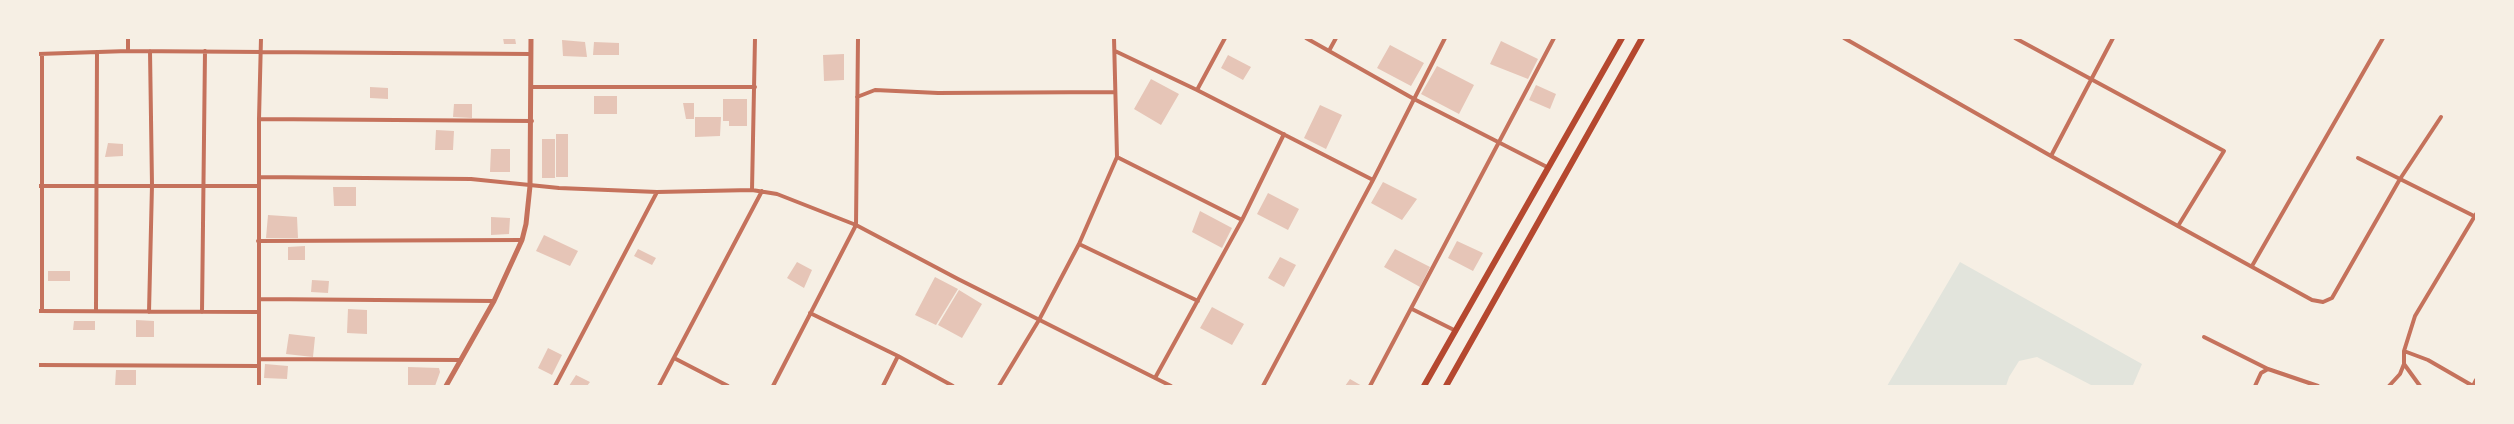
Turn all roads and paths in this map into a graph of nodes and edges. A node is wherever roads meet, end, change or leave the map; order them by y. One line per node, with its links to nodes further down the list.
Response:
1 (128, 38): 19 (street)
2 (261, 38): 24 (street)
3 (531, 38): 26 (street)
4 (755, 38): 29 (street)
5 (858, 38): 32 (street)
6 (1114, 38): 22 (street)
7 (1225, 38): 30 (street)
8 (1306, 38): 18 (street)
9 (1336, 38): 18 (street)
10 (1445, 38): 33 (street)
11 (1554, 38): 38 (street)
12 (1622, 38): 42 (main road)
13 (1642, 38): 100 (main road)
14 (1844, 38): 40 (street)
15 (2015, 38): 27 (street)
16 (2113, 38): 27 (street)
17 (2382, 38): 62 (street)
18 (1330, 49): 33 (street)
19 (128, 51): 20 (street); 23 (street)
20 (150, 51): 21 (street); 47 (street)
21 (205, 51): 24 (street); 48 (street)
22 (1115, 51): 30 (street); 31 (street)
23 (97, 52): 25 (street); 46 (street)
24 (261, 52): 26 (street); 35 (street)
25 (40, 54): 49 (street)
26 (531, 54): 28 (street)
27 (2091, 80): 40 (street); 58 (street)
28 (532, 87): 29 (street); 36 (street)
29 (755, 87): 52 (street)
30 (1197, 90): 37 (street)
31 (1114, 92): 32 (street); 39 (street)
32 (857, 97): 57 (street)
33 (1414, 99): 38 (street); 45 (street)
34 (2441, 118): 44 (street)
35 (259, 119): 36 (street); 43 (street)
36 (532, 121): 51 (street)
37 (1284, 134): 45 (street); 56 (street)
38 (1498, 142): 42 (street); 66 (street)
39 (1117, 156): 56 (street); 61 (street)
40 (2051, 156): 58 (street)
41 (2358, 158): 44 (street)
42 (1547, 168): 74 (main road)
43 (259, 177): 50 (street); 51 (street)
44 (2400, 179): 55 (street); 62 (street)
45 (1373, 180): 97 (street)
46 (98, 184): 47 (street); 49 (street); 68 (street)
47 (152, 185): 48 (street); 69 (street)
48 (204, 185): 50 (street); 70 (street)
49 (40, 186): 67 (street)
50 (259, 186): 60 (street)
51 (530, 186): 54 (street); 59 (street)
52 (752, 190): 53 (street); 54 (street)
53 (762, 191): 57 (street); 78 (street)
54 (657, 192): 89 (street)
55 (2476, 216): 76 (street)
56 (1242, 220): 65 (street)
57 (856, 225): 72 (street); 73 (street)
58 (2178, 226): 62 (street)
59 (522, 240): 60 (street); 64 (street)
60 (258, 241): 63 (street)
61 (1079, 244): 65 (street); 73 (street)
62 (2252, 266)
63 (260, 299): 64 (street); 71 (street)
64 (494, 301): 80 (street)
65 (1198, 301): 85 (street)
66 (1412, 309): 74 (street); 98 (street)
67 (40, 311): 68 (street)
68 (96, 311): 69 (street)
69 (149, 312): 70 (street)
70 (202, 312): 71 (street)
71 (259, 312): 79 (street)
72 (810, 314): 77 (street); 92 (street)
73 (1039, 320): 85 (street); 95 (street)
74 (1456, 331): 99 (main road)
75 (2204, 337): 84 (street)
76 (2404, 351): 81 (street); 86 (street)
77 (898, 356): 93 (street); 94 (street)
78 (674, 358): 90 (street); 91 (street)
79 (259, 359): 80 (street); 83 (street)
80 (461, 360): 88 (street)
81 (2404, 364): 103 (street); 104 (street)
82 (38, 365): 83 (street)
83 (259, 366): 87 (street)
84 (2268, 369): 101 (street); 102 (street)
85 (1155, 378): 96 (street)
86 (2476, 380)
87 (259, 386)
88 (446, 386)
89 (555, 386)
90 (660, 386)
91 (728, 386)
92 (773, 386)
93 (883, 386)
94 (953, 386)
95 (999, 386)
96 (1171, 386)
97 (1263, 386)
98 (1370, 386)
99 (1424, 386)
100 (1446, 386)
101 (2255, 386)
102 (2318, 386)
103 (2389, 386)
104 (2420, 386)

